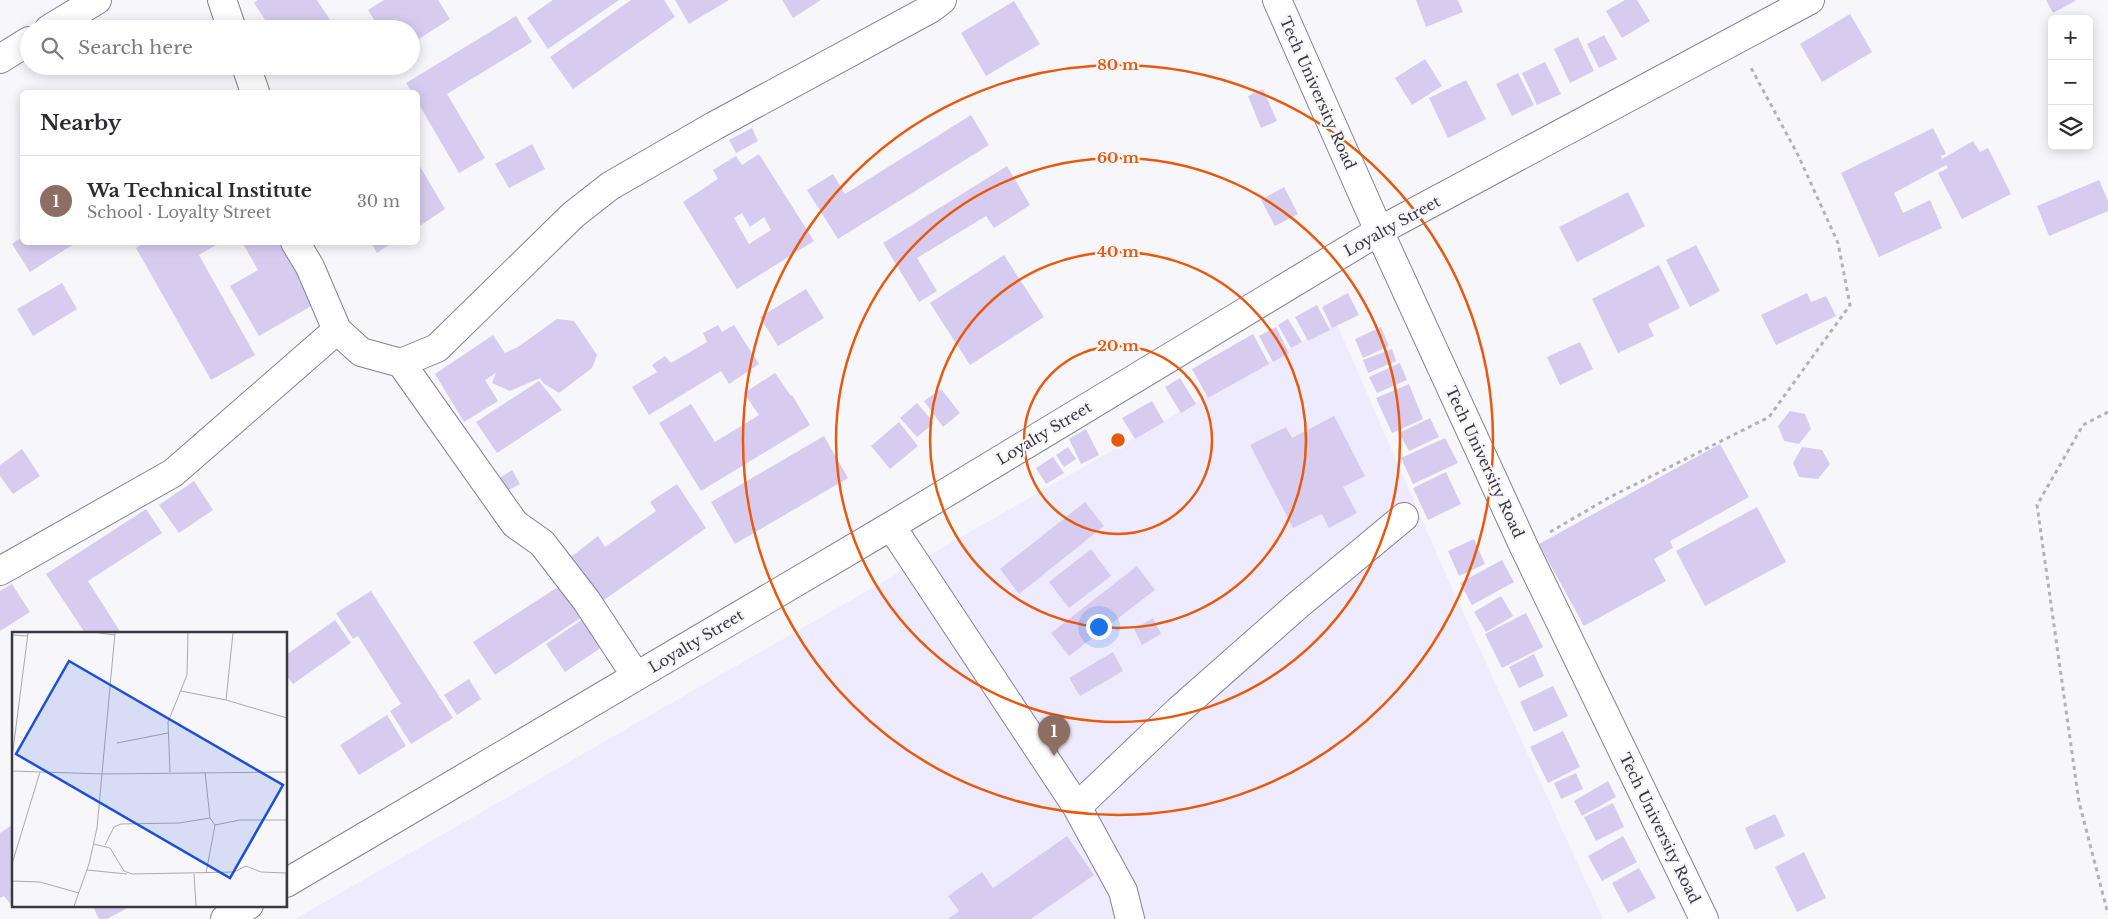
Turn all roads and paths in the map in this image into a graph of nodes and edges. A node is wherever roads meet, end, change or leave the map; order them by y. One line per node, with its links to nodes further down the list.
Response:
1 (97, 0): 6 (street)
2 (222, 0): 7 (street)
3 (942, 0): 16 (street)
4 (1277, 0): 13 (street, Tech University Road)
5 (1810, 0): 8 (street, Loyalty Street)
6 (64, 20)
7 (229, 20)
8 (1736, 40): 13 (street, Loyalty Street); 20 (path)
9 (20, 47): 10 (street)
10 (0, 59)
11 (249, 75): 12 (street)
12 (254, 90)
13 (1379, 232): 19 (street, Loyalty Street); 20 (street, Tech University Road)
14 (297, 245): 15 (street)
15 (337, 330): 16 (street); 21 (street)
16 (401, 363): 22 (street)
17 (2108, 412): 26 (path)
18 (1404, 517): 23 (street)
19 (890, 526): 22 (street, Loyalty Street); 23 (street)
20 (1524, 547): 29 (street, Tech University Road)
21 (0, 571)
22 (636, 676): 24 (street, Loyalty Street)
23 (1077, 807): 28 (street)
24 (288, 882)
25 (247, 906): 27 (street)
26 (2108, 914)
27 (226, 919)
28 (1130, 919)
29 (1704, 919)

